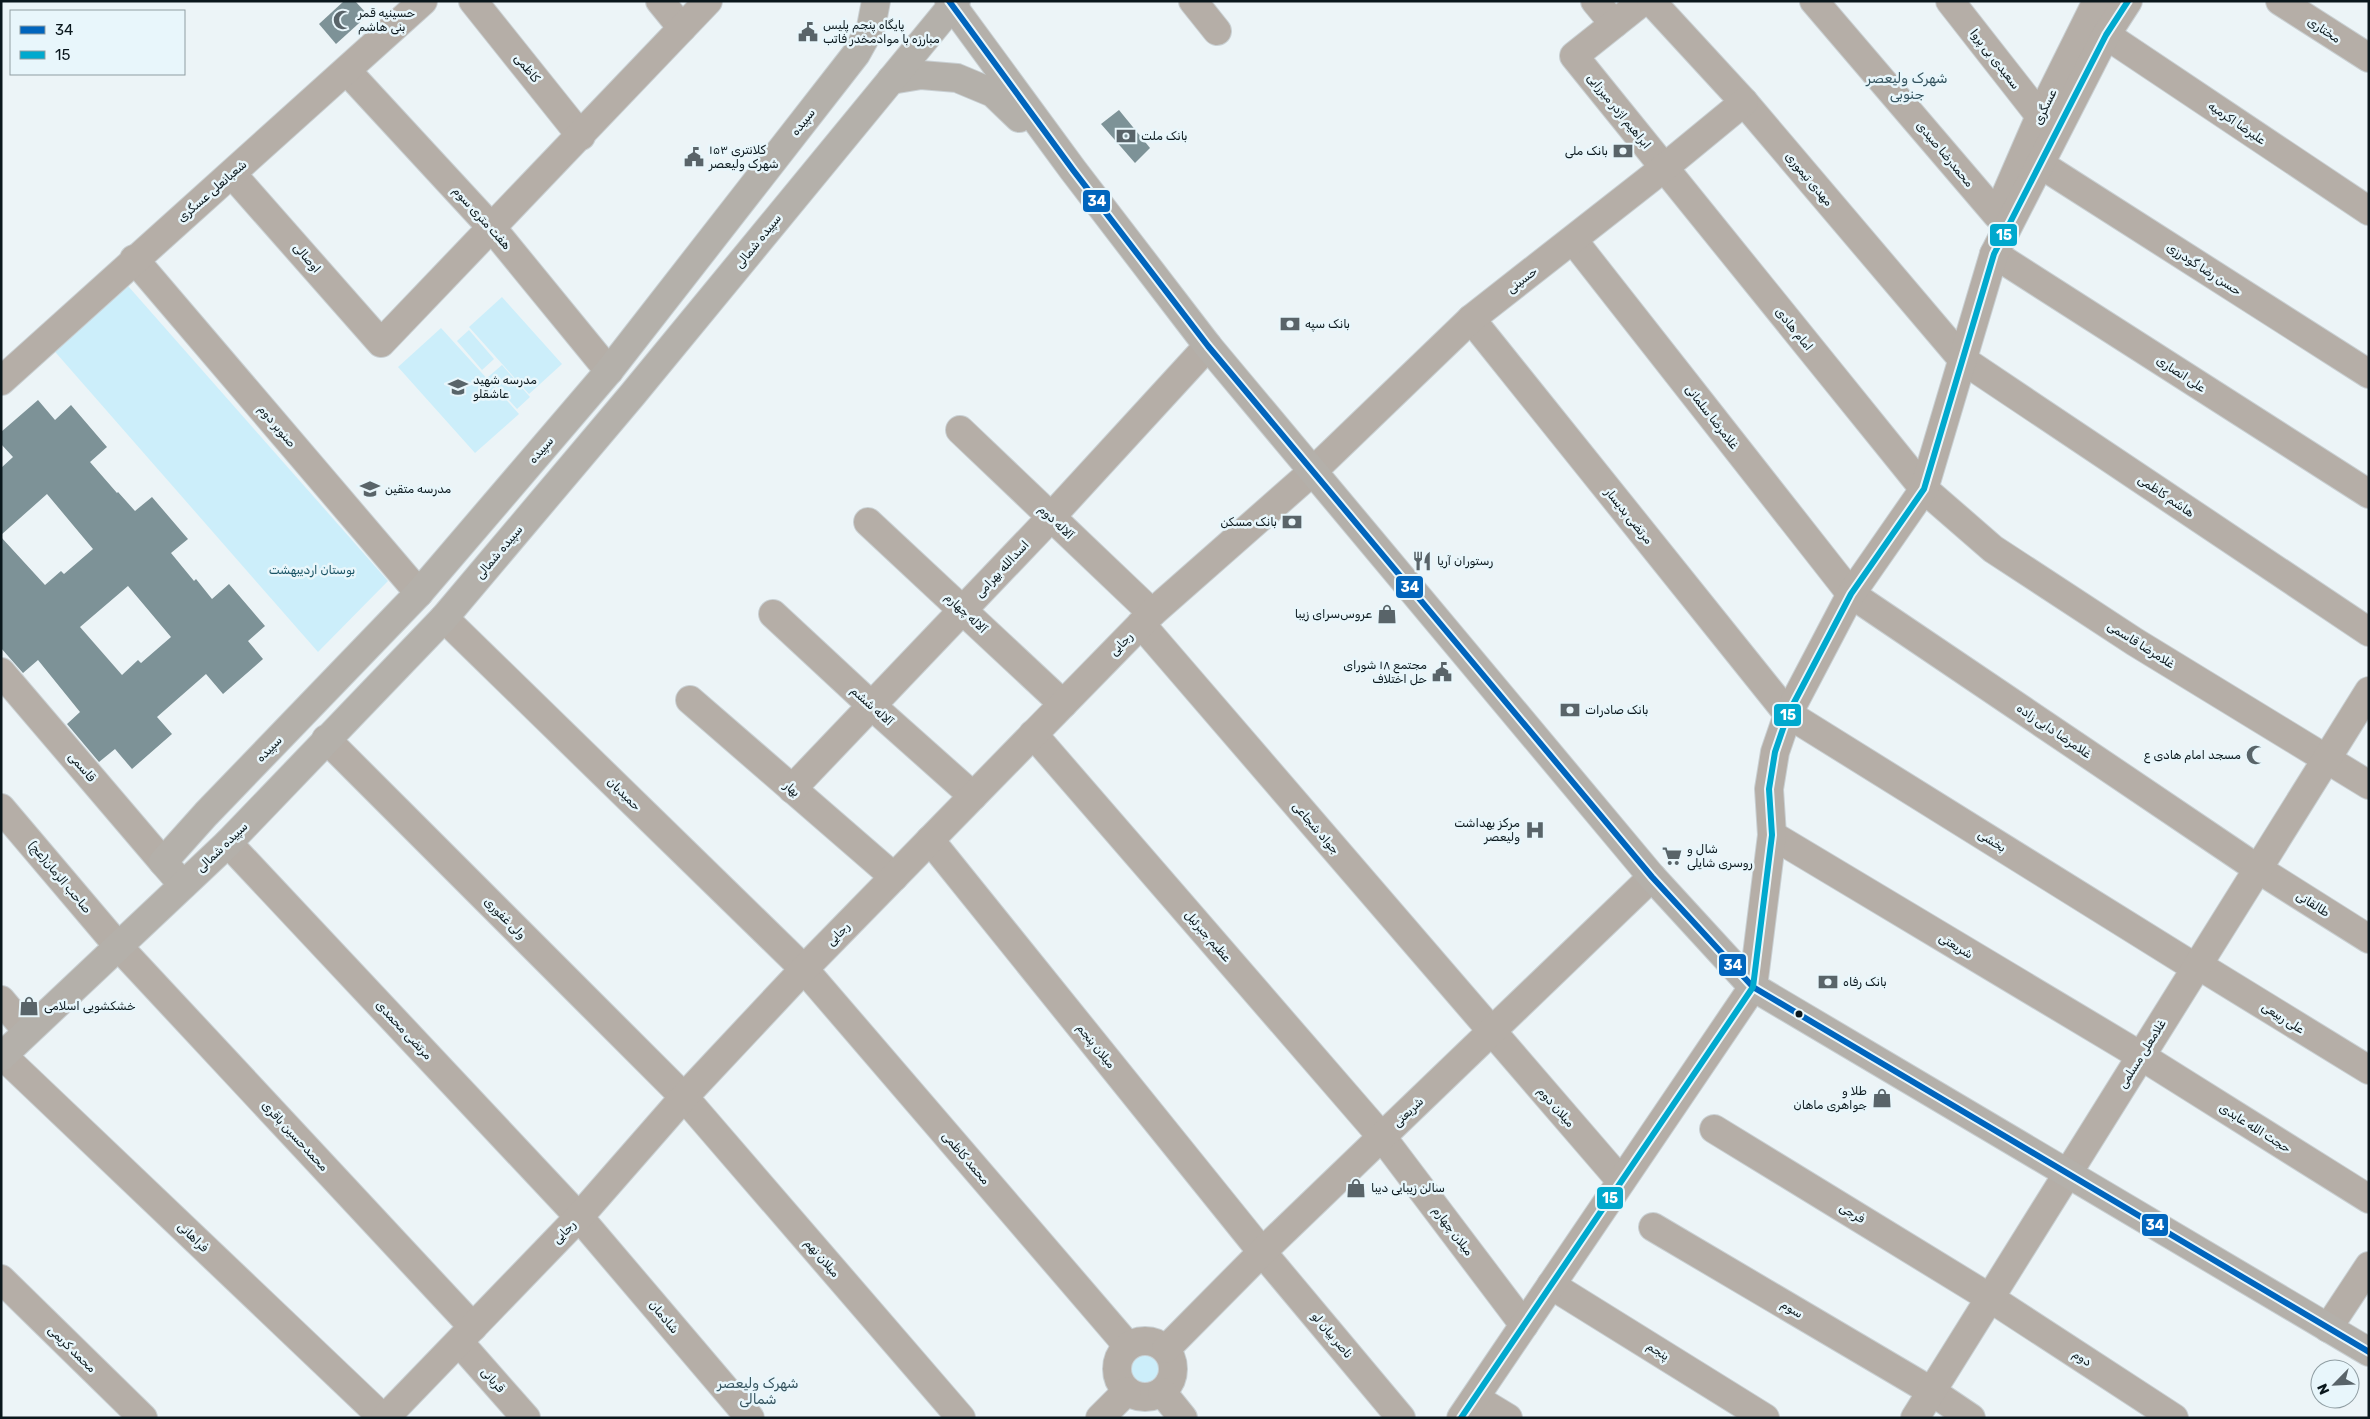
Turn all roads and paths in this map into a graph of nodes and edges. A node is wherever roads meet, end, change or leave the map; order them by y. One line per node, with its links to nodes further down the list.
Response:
1 (423, 1): 21 (street, شعبانعلی عسگری)
2 (473, 1): 25 (street, کاظمی)
3 (660, 1): 17 (street)
4 (708, 1): 17 (street)
5 (1193, 1): 18 (street)
6 (1595, 1): 16 (street)
7 (1643, 1): 16 (street)
8 (1651, 1): 23 (street, مهدی تیموری)
9 (1814, 1): 31 (street, محمدرضا صیدی)
10 (1950, 1): 24 (street, سعیدی بی پروا)
11 (2128, 1): 19 (street)
12 (2280, 1): 20 (street, مختاری)
13 (876, 3): 36 (main road, سپیده)
14 (952, 3): 22 (main road, سپیده شمالی); 28 (main road)
15 (2092, 3): 24 (street, عسگری)
16 (1614, 24): 27 (street, ابراهیم اژدر میرزایی)
17 (682, 28): 25 (street)
18 (1217, 32)
19 (2106, 35): 26 (street); 30 (street, علیرضا اکرمیه)
20 (2369, 58)
21 (347, 71): 29 (street, شعبانعلی عسگری); 32 (street, هفت متری سوم)
22 (891, 80): 28 (main road); 38 (main road, سپیده شمالی)
23 (1744, 102): 27 (street, حسینی); 40 (street, مهدی تیموری)
24 (2040, 116): 31 (street, عسگری)
25 (581, 136): 32 (street)
26 (2040, 164): 34 (street); 42 (street, حسن رضا گودرزی)
27 (1665, 167): 33 (street, حسینی); 47 (street, امام هادی)
28 (1072, 170): 39 (main road)
29 (232, 174): 32 (street, اوصالی); 35 (street, شعبانعلی عسگری)
30 (2369, 211)
31 (1997, 215)
32 (492, 228): 41 (street, هفت متری سوم)
33 (1573, 240): 37 (street, حسینی); 53 (street, غلامرضا سلمانی)
34 (1994, 254): 40 (street); 48 (street, علی انصاری)
35 (134, 259): 43 (street, شعبانعلی عسگری); 52 (street, صنوبر دوم)
36 (659, 306): 38 (main road); 41 (main road, سپیده)
37 (1471, 319): 45 (street, حسینی); 64 (street, مرتضی بدیسار)
38 (686, 329): 49 (main road, سپیده شمالی)
39 (1208, 346): 45 (main road); 50 (street, اسدالله بهرامی)
40 (1963, 360): 47 (street); 58 (street, هاشم کاظمی)
41 (609, 371): 46 (main road, سپیده)
42 (2369, 374)
43 (1, 381)
44 (960, 430): 50 (street, آلاله دوم)
45 (1312, 472): 57 (street, رجایی); 78 (main road)
46 (508, 488): 49 (main road); 52 (main road, سپیده)
47 (1924, 489): 53 (street); 67 (street, غلامرضا قاسمی)
48 (2369, 494)
49 (533, 511): 56 (main road, سپیده شمالی)
50 (1051, 517): 54 (street, اسدالله بهرامی); 57 (street, آلاله دوم)
51 (868, 522): 54 (street, آلاله چهارم)
52 (419, 593): 75 (main road, سپیده)
53 (1851, 594): 64 (street); 76 (street, غلامرضا دایی زاده)
54 (964, 610): 62 (street, آلاله چهارم); 63 (street, اسدالله بهرامی)
55 (773, 614): 63 (street, آلاله ششم)
56 (444, 618): 66 (main road, سپیده شمالی); 83 (street, حمیدیان)
57 (1147, 618): 62 (street, رجایی); 87 (street, جواد شجاعی)
58 (2369, 632)
59 (1, 672): 75 (street, قاسمی)
60 (2369, 691): 67 (street, غلامعلی مسلمی)
61 (690, 700): 69 (street, بهار)
62 (1063, 704): 65 (street, رجایی)
63 (872, 706): 69 (street, اسدالله بهرامی); 70 (street, آلاله ششم)
64 (1788, 714): 72 (street); 82 (street, بخشی)
65 (1034, 734): 70 (street, رجایی); 93 (street, عظیم جبرئیل)
66 (326, 739): 74 (main road, سپیده شمالی); 91 (street, ولی غفوری)
67 (2327, 758): 68 (street, غلامرضا قاسمی); 76 (street, غلامعلی مسلمی)
68 (2369, 785)
69 (792, 789): 77 (street, بهار)
70 (973, 796): 73 (street, رجایی)
71 (1, 808): 81 (street, صاحب الزمان(عج))
72 (1772, 835): 84 (street); 88 (street, شریعتی)
73 (930, 840): 77 (street, رجایی); 99 (street, میلان پنجم)
74 (228, 843): 79 (main road, سپیده شمالی); 97 (street, مرتضی محمدی)
75 (163, 862): 79 (main road)
76 (2258, 869): 80 (street, طالقانی); 82 (street, غلامعلی مسلمی)
77 (894, 877): 83 (street, رجایی)
78 (1652, 877): 84 (main road); 87 (street, شریعتی)
79 (183, 885): 81 (main road, سپیده شمالی)
80 (2369, 939)
81 (118, 946): 86 (main road, سپیده شمالی); 106 (street, محمدحسین باقری)
82 (2197, 966): 88 (street, غلامعلی مسلمی); 90 (street, علی ربیعی)
83 (804, 970): 91 (street, رجایی); 107 (street, محمد کاظمی)
84 (1752, 987): 94 (main road); 95 (street)
85 (1, 1000): 86 (street)
86 (27, 1032): 89 (main road, سپیده شمالی)
87 (1492, 1032): 93 (street, شریعتی); 95 (street, میلان دوم)
88 (2141, 1056): 94 (street, غلامعلی مسلمی); 96 (street, حجت الله عابدی)
89 (2, 1057): 115 (street, فراهانی)
90 (2369, 1070)
91 (684, 1097): 97 (street, رجایی); 118 (street, میلان نهم)
92 (1714, 1129): 103 (street, فرجی)
93 (1382, 1138): 99 (street, شریعتی); 104 (street, میلان چهارم)
94 (2067, 1174): 103 (street, غلامعلی مسلمی); 105 (main road)
95 (1621, 1181): 102 (street)
96 (2369, 1200)
97 (579, 1217): 106 (street, رجایی); 117 (street, شادمان)
98 (1653, 1226): 112 (street, سوم)
99 (1262, 1252): 108 (street, شریعتی); 121 (street, ناصر بیان لو)
100 (2369, 1266): 105 (street)
101 (1, 1279): 114 (street, محمد کریمی)
102 (1551, 1285): 104 (street); 123 (street, پنجم)
103 (1990, 1298): 112 (street, غلامعلی مسلمی); 126 (street, دوم)
104 (1524, 1325): 113 (street)
105 (2328, 1328): 109 (main road)
106 (466, 1334): 115 (street, رجایی); 116 (street, قربانی)
107 (1128, 1346): 108 (street); 110 (street)
108 (1166, 1349): 111 (street)
109 (2369, 1352)
110 (1126, 1391): 111 (street); 119 (street)
111 (1162, 1392): 120 (street)
112 (1931, 1392): 124 (street, غلامعلی مسلمی); 125 (street, سوم)
113 (1468, 1408): 122 (street)
114 (143, 1418)
115 (384, 1418)
116 (526, 1418)
117 (750, 1418)
118 (961, 1418)
119 (1100, 1418)
120 (1183, 1418)
121 (1401, 1418)
122 (1508, 1418)
123 (1765, 1418)
124 (1915, 1418)
125 (1971, 1418)
126 (2174, 1418)

